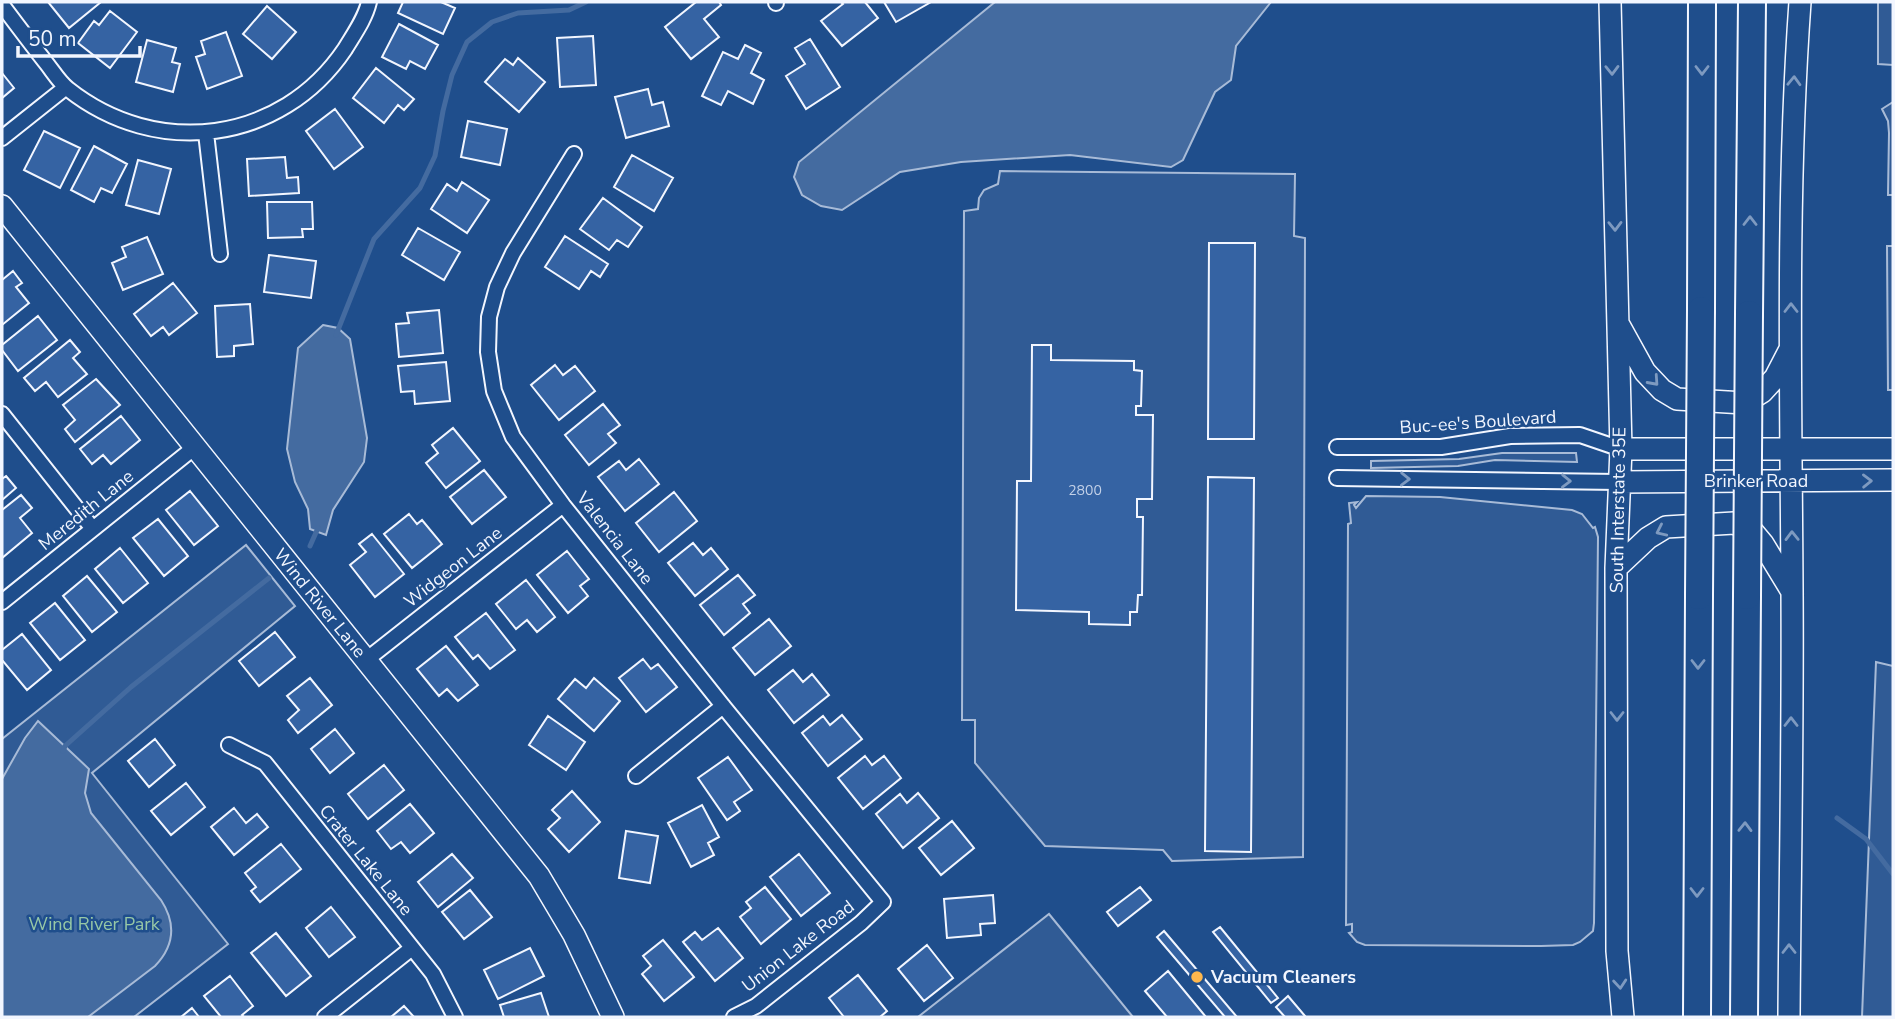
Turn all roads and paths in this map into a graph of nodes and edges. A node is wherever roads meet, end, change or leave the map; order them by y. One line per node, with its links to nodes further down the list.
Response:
1 (369, 2): 8 (street)
2 (1610, 2): 13 (main road, South Interstate 35E, one-way to 13)
3 (1702, 2): 41 (highway, one-way to 41, bridge)
4 (1752, 2): 42 (highway, one-way to 4, bridge)
5 (1800, 2): 14 (main road, one-way to 5)
6 (2, 5): 7 (street)
7 (65, 88): 8 (street); 9 (street)
8 (206, 133): 12 (street)
9 (2, 138)
10 (574, 154): 25 (street, Valencia Lane)
11 (2, 206): 16 (main road, Wind River Lane)
12 (220, 254)
13 (1618, 323): 14 (main road, one-way to 14); 18 (main road, South Interstate 35E)
14 (1791, 346): 20 (main road)
15 (2, 414): 26 (street)
16 (195, 447): 26 (street, Meredith Lane); 30 (main road, Wind River Lane)
17 (1336, 447): 18 (street, Buc-ee's Boulevard)
18 (1621, 449): 20 (main road, Brinker Road); 24 (main road, South Interstate 35E)
19 (1893, 449): 20 (main road, Brinker Road)
20 (1791, 450): 22 (main road)
21 (1337, 478): 24 (street, one-way to 24)
22 (1791, 481): 23 (main road, Brinker Road, one-way to 23); 24 (main road, Brinker Road); 28 (main road, one-way to 22)
23 (1893, 481)
24 (1619, 482): 27 (main road, South Interstate 35E)
25 (564, 505): 30 (street, Widgeon Lane); 31 (street, Valencia Lane)
26 (93, 529): 29 (street, Meredith Lane)
27 (1616, 568): 28 (main road, one-way to 27); 40 (main road, South Interstate 35E, one-way to 40)
28 (1792, 592): 43 (main road, one-way to 28)
29 (2, 602)
30 (366, 660): 38 (main road, Wind River Lane)
31 (723, 706): 33 (street); 34 (street, Valencia Lane)
32 (229, 745): 35 (street, Crater Lake Lane)
33 (636, 776)
34 (883, 902): 39 (street, Union Lake Road)
35 (412, 948): 36 (street); 37 (street, Crater Lake Lane)
36 (325, 1017)
37 (455, 1017)
38 (613, 1017)
39 (734, 1017)
40 (1623, 1017)
41 (1697, 1017)
42 (1744, 1017)
43 (1789, 1017)

